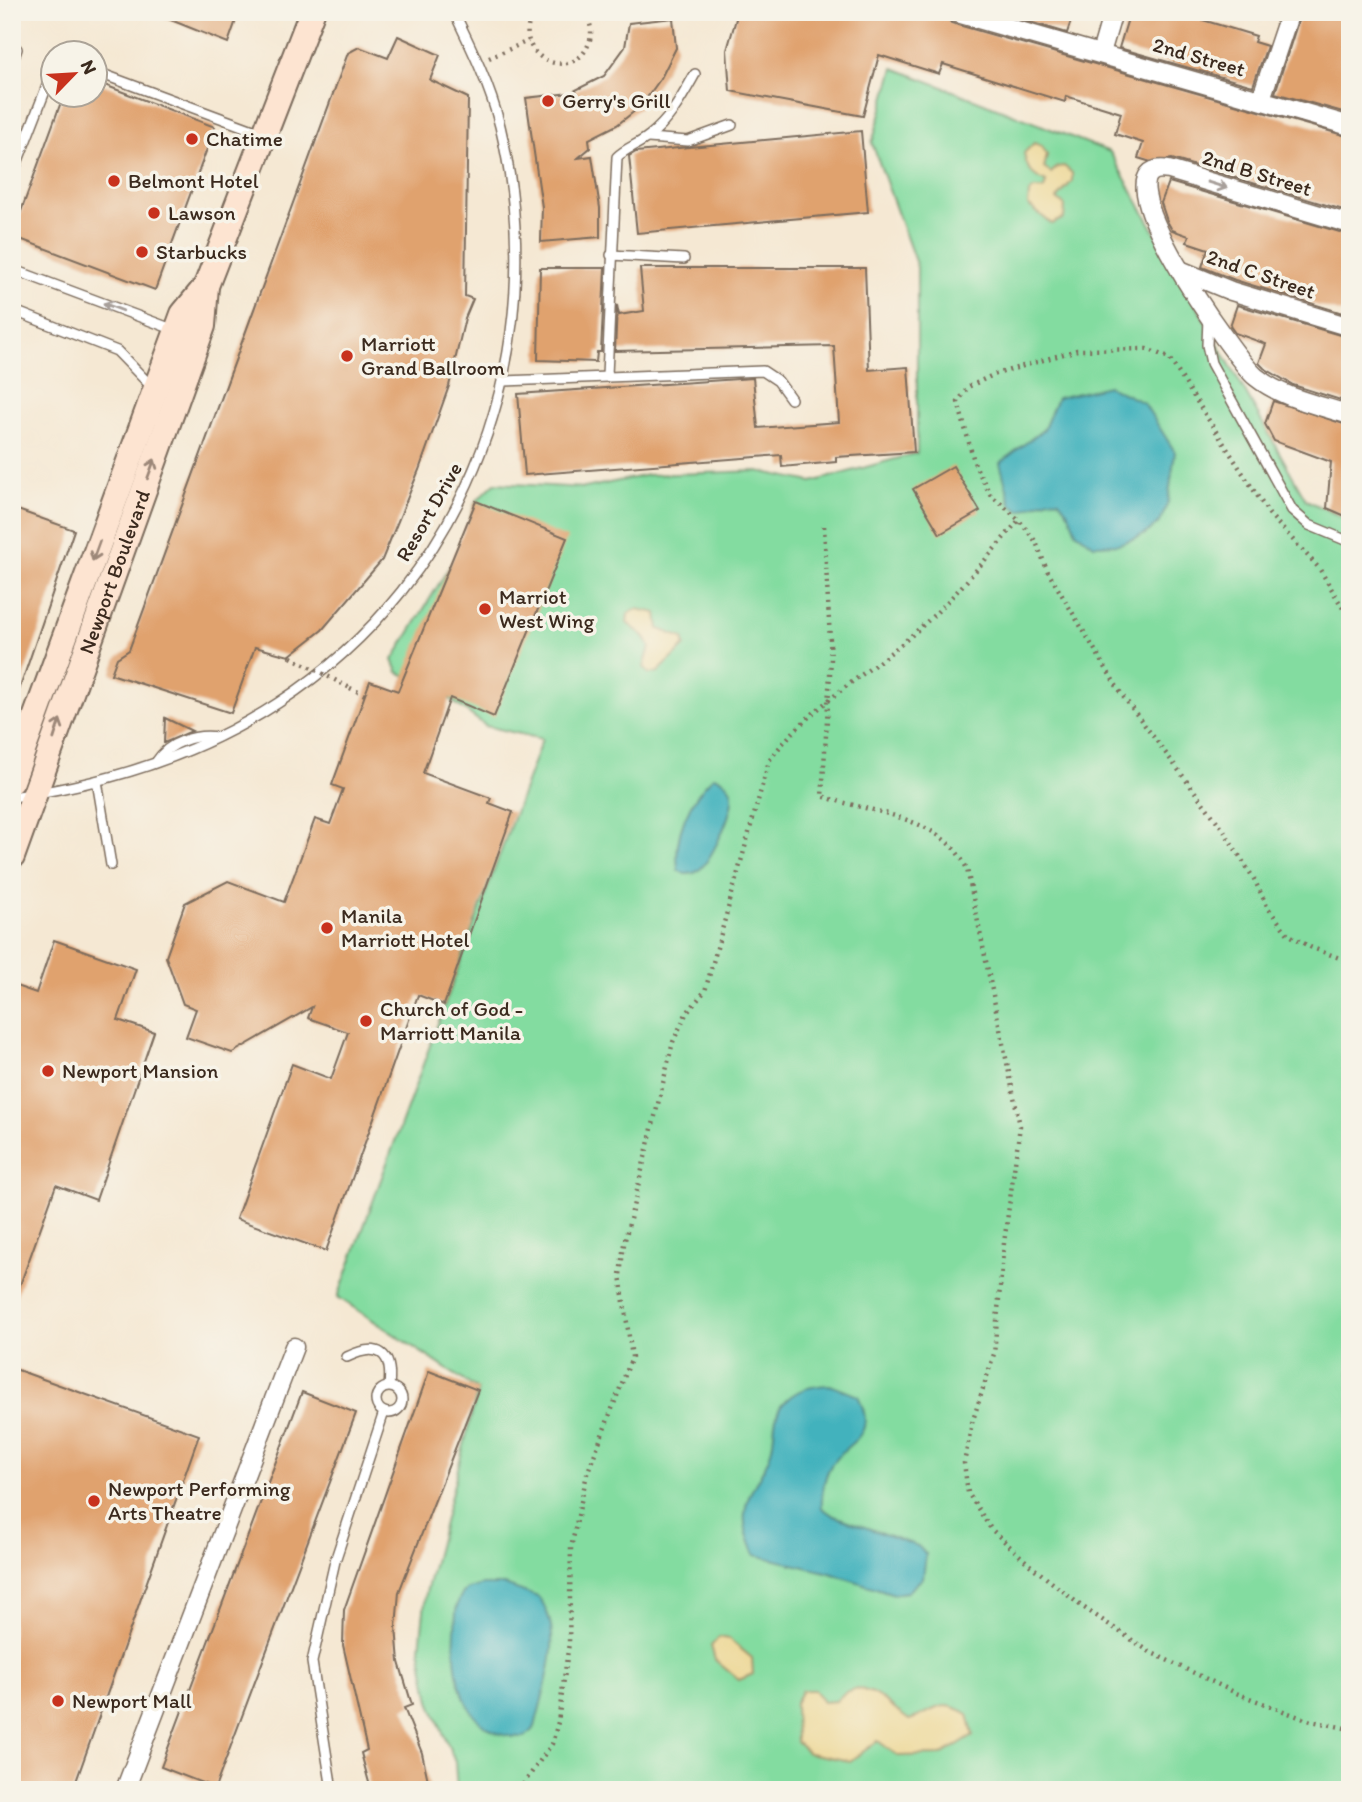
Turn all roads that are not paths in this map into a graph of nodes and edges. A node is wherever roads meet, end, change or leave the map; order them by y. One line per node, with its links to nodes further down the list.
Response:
1 (312, 12): 15 (street, Newport Boulevard)
2 (454, 12): 30 (lane, Resort Drive)
3 (954, 12): 7 (street, 2nd Street)
4 (1113, 12): 7 (street)
5 (1290, 12): 11 (street)
6 (17, 49): 8 (lane)
7 (1101, 53): 11 (street, 2nd Street)
8 (12, 63)
9 (695, 74): 16 (lane)
10 (108, 76): 15 (lane)
11 (1261, 99): 14 (street, 2nd Street)
12 (38, 108): 18 (lane)
13 (733, 125): 16 (lane)
14 (1350, 127)
15 (266, 135): 24 (street, Newport Boulevard)
16 (648, 138): 20 (lane)
17 (1152, 172): 19 (street, 2nd B Street, one-way to 19); 23 (street, 2nd C Street)
18 (12, 176)
19 (1350, 224)
20 (611, 255): 21 (lane); 29 (lane)
21 (684, 259)
22 (12, 269): 28 (lane, one-way to 22)
23 (1180, 270): 26 (street); 27 (street, 2nd C Street)
24 (206, 286): 28 (street, Newport Boulevard); 37 (street, Newport Boulevard, one-way to 24)
25 (12, 310): 31 (lane)
26 (1210, 313): 33 (street); 34 (lane)
27 (1350, 327)
28 (177, 331): 31 (street, Newport Boulevard)
29 (607, 375): 30 (lane); 32 (lane)
30 (504, 381): 36 (lane, Resort Drive)
31 (155, 390): 35 (street, Newport Boulevard, one-way to 35)
32 (791, 398)
33 (1350, 415)
34 (1350, 542)
35 (12, 781)
36 (97, 781): 37 (lane); 39 (lane)
37 (24, 795): 38 (street, Newport Boulevard)
38 (12, 857)
39 (111, 865)
40 (294, 1347): 44 (street)
41 (347, 1357): 42 (lane)
42 (389, 1386): 43 (lane); 43 (lane)
43 (384, 1412): 45 (lane)
44 (126, 1789)
45 (332, 1790)

